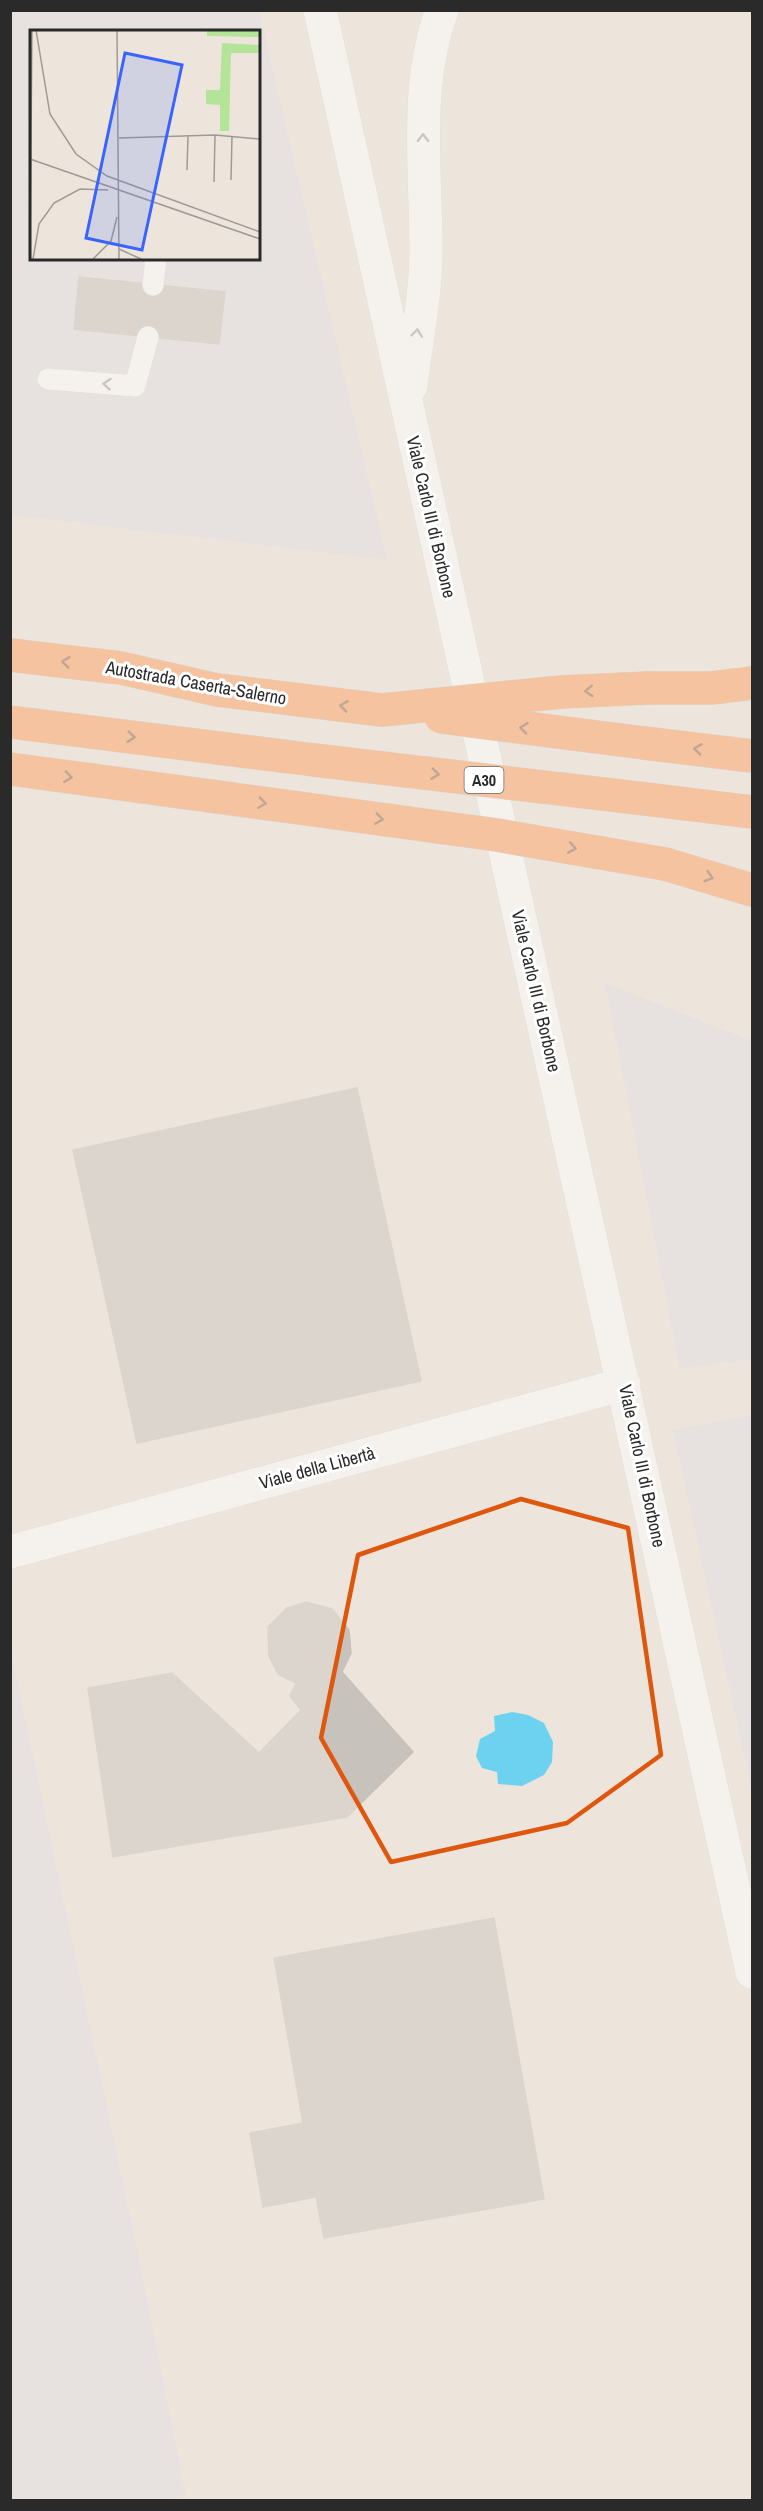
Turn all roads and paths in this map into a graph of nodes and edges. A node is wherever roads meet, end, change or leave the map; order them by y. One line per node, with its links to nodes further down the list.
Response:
1 (320, 10): 7 (main road, Viale Carlo III di Borbone)
2 (442, 10): 7 (main road, one-way to 2)
3 (156, 260): 4 (lane)
4 (153, 285)
5 (148, 337): 6 (lane, one-way to 6)
6 (48, 379)
7 (408, 412): 16 (main road, Viale Carlo III di Borbone)
8 (10, 655): 10 (highway, Autostrada Caserta-Salerno, one-way to 8)
9 (753, 683): 10 (highway, one-way to 10, bridge)
10 (382, 710): 12 (highway, one-way to 10, bridge)
11 (10, 722): 14 (highway, A30, one-way to 14, bridge)
12 (753, 756)
13 (10, 769): 15 (highway, one-way to 15, bridge)
14 (753, 812)
15 (753, 890)
16 (624, 1384): 17 (main road, Viale della Libertà); 18 (main road, Viale Carlo III di Borbone)
17 (10, 1552)
18 (753, 1972)

